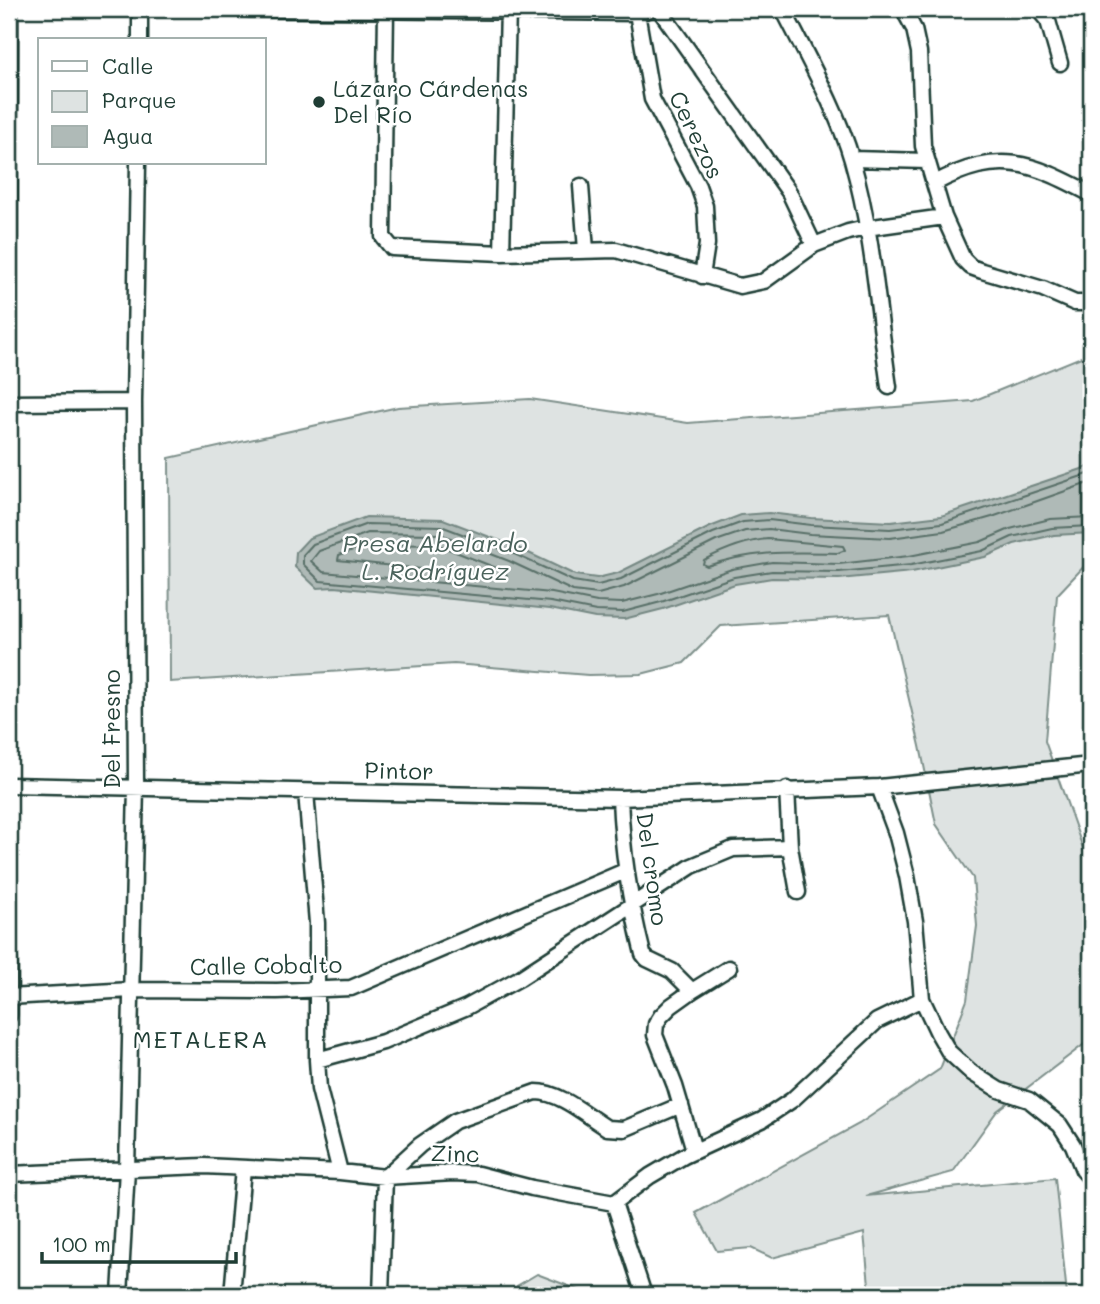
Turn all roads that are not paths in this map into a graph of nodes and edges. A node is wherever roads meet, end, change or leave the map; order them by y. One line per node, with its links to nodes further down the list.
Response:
1 (10, 9): 29 (street)
2 (140, 9): 14 (street)
3 (249, 9): 4 (street)
4 (266, 9): 5 (street)
5 (386, 9): 11 (street); 26 (street)
6 (652, 9): 13 (street)
7 (659, 9): 24 (street)
8 (783, 9): 16 (street)
9 (903, 9): 17 (street)
10 (1038, 9): 15 (street)
11 (508, 10): 12 (street); 26 (street)
12 (601, 11): 13 (street)
13 (637, 13): 27 (street, Cerezos)
14 (140, 38)
15 (1060, 63)
16 (852, 159): 17 (street); 23 (street)
17 (927, 161): 19 (street)
18 (138, 164): 31 (street, Del Fresno)
19 (935, 183): 21 (street); 22 (street)
20 (581, 186): 25 (street)
21 (1091, 194)
22 (944, 217): 23 (street); 28 (street)
23 (866, 228): 24 (street); 30 (street)
24 (814, 245): 27 (street)
25 (586, 250): 26 (street); 27 (street)
26 (502, 253)
27 (702, 276)
28 (1091, 303)
29 (9, 356)
30 (889, 387)
31 (134, 401): 32 (street); 35 (street, Del Fresno)
32 (9, 404)
33 (1091, 765): 36 (street, Pintor)
34 (9, 785): 35 (street, Pintor)
35 (136, 787): 38 (street, Pintor); 46 (street, Del Fresno)
36 (879, 787): 37 (street, Pintor); 50 (street)
37 (787, 789): 39 (street, Pintor); 40 (street)
38 (306, 792): 39 (street, Pintor); 47 (street)
39 (620, 798): 41 (street, Del cromo)
40 (790, 847): 42 (street); 43 (street)
41 (625, 871): 43 (street, Del cromo); 47 (street, Calle Cobalto)
42 (798, 892)
43 (631, 908): 48 (street, Del cromo); 52 (street)
44 (9, 959): 49 (street)
45 (729, 968): 48 (street)
46 (131, 990): 47 (street, Calle Cobalto); 49 (street, Calle Cobalto); 56 (street, Del Fresno)
47 (318, 990): 52 (street)
48 (692, 991): 53 (street)
49 (9, 997): 51 (street)
50 (922, 999): 54 (street); 60 (street)
51 (9, 1015)
52 (317, 1060): 57 (street)
53 (681, 1105): 54 (street); 59 (street)
54 (694, 1150): 61 (street)
55 (243, 1168): 56 (street, Zinc); 57 (street, Zinc); 63 (street)
56 (127, 1169): 58 (street, Zinc); 62 (street, Del Fresno)
57 (340, 1172): 59 (street, Zinc)
58 (9, 1174)
59 (385, 1177): 61 (street, Zinc); 64 (street)
60 (1091, 1179)
61 (614, 1203): 65 (street)
62 (120, 1295)
63 (232, 1295)
64 (381, 1295)
65 (644, 1295)

